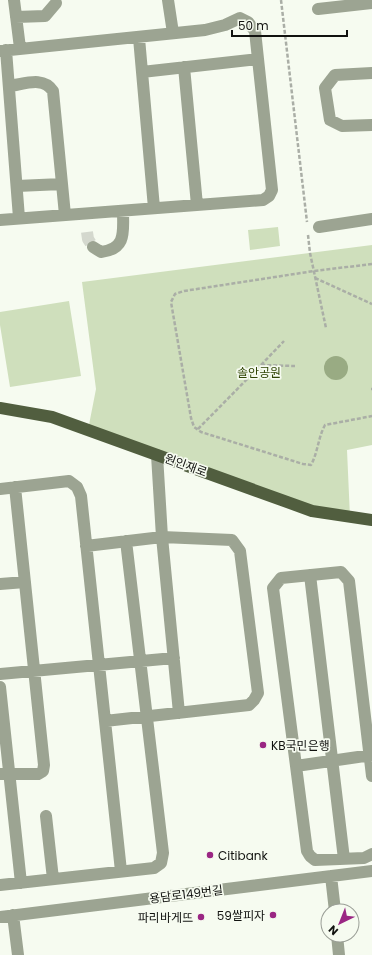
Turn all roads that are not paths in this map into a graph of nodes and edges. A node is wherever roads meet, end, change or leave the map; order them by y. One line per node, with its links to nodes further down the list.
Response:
1 (14, 0): 6 (street)
2 (168, 0): 7 (street)
3 (56, 3): 6 (street)
4 (372, 3): 5 (street)
5 (318, 9)
6 (16, 17): 9 (street)
7 (173, 33): 8 (street); 11 (street)
8 (139, 38): 9 (street); 13 (street)
9 (20, 48): 10 (street)
10 (3, 51): 15 (street)
11 (258, 59): 12 (street); 19 (street)
12 (184, 67): 13 (street); 19 (street)
13 (142, 72): 20 (street)
14 (372, 73): 16 (street)
15 (9, 86): 17 (street); 18 (street)
16 (372, 125)
17 (62, 184): 18 (street); 22 (street)
18 (17, 186): 23 (street)
19 (197, 205): 20 (street)
20 (154, 208): 21 (street)
21 (123, 210): 22 (street); 27 (street)
22 (65, 215): 23 (street)
23 (19, 218): 25 (street)
24 (372, 219): 26 (street)
25 (0, 220)
26 (313, 226)
27 (93, 247)
28 (0, 408): 29 (main road, 원인재로)
29 (157, 455): 32 (main road, 원인재로); 33 (street)
30 (15, 487): 31 (street); 35 (street); 37 (street)
31 (0, 489)
32 (372, 520)
33 (162, 536): 34 (street); 39 (street); 45 (street)
34 (126, 541): 35 (street); 40 (street)
35 (86, 546): 41 (street)
36 (310, 575): 48 (street); 49 (street); 50 (street)
37 (25, 582): 38 (street); 42 (street)
38 (0, 584)
39 (174, 658): 40 (street); 45 (street)
40 (141, 661): 41 (street); 46 (street)
41 (99, 665): 42 (street); 47 (street)
42 (34, 671): 43 (street); 51 (street)
43 (0, 674)
44 (0, 687): 51 (street)
45 (179, 713): 46 (street)
46 (147, 717): 47 (street); 57 (street)
47 (105, 721): 57 (street)
48 (371, 755): 49 (street); 52 (street)
49 (332, 760): 50 (street); 55 (street)
50 (296, 766): 55 (street)
51 (4, 774): 60 (street)
52 (372, 776)
53 (46, 816): 59 (street)
54 (372, 854): 55 (street)
55 (344, 859)
56 (372, 871): 58 (street, 용담로149번길)
57 (121, 872): 59 (street)
58 (331, 876): 62 (street); 63 (street, 용담로149번길)
59 (53, 879): 60 (street)
60 (20, 883): 61 (street)
61 (0, 885)
62 (334, 903)
63 (13, 915): 64 (street, 용담로149번길); 66 (street)
64 (0, 917)
65 (338, 943): 67 (street)
66 (18, 955)
67 (339, 955)

